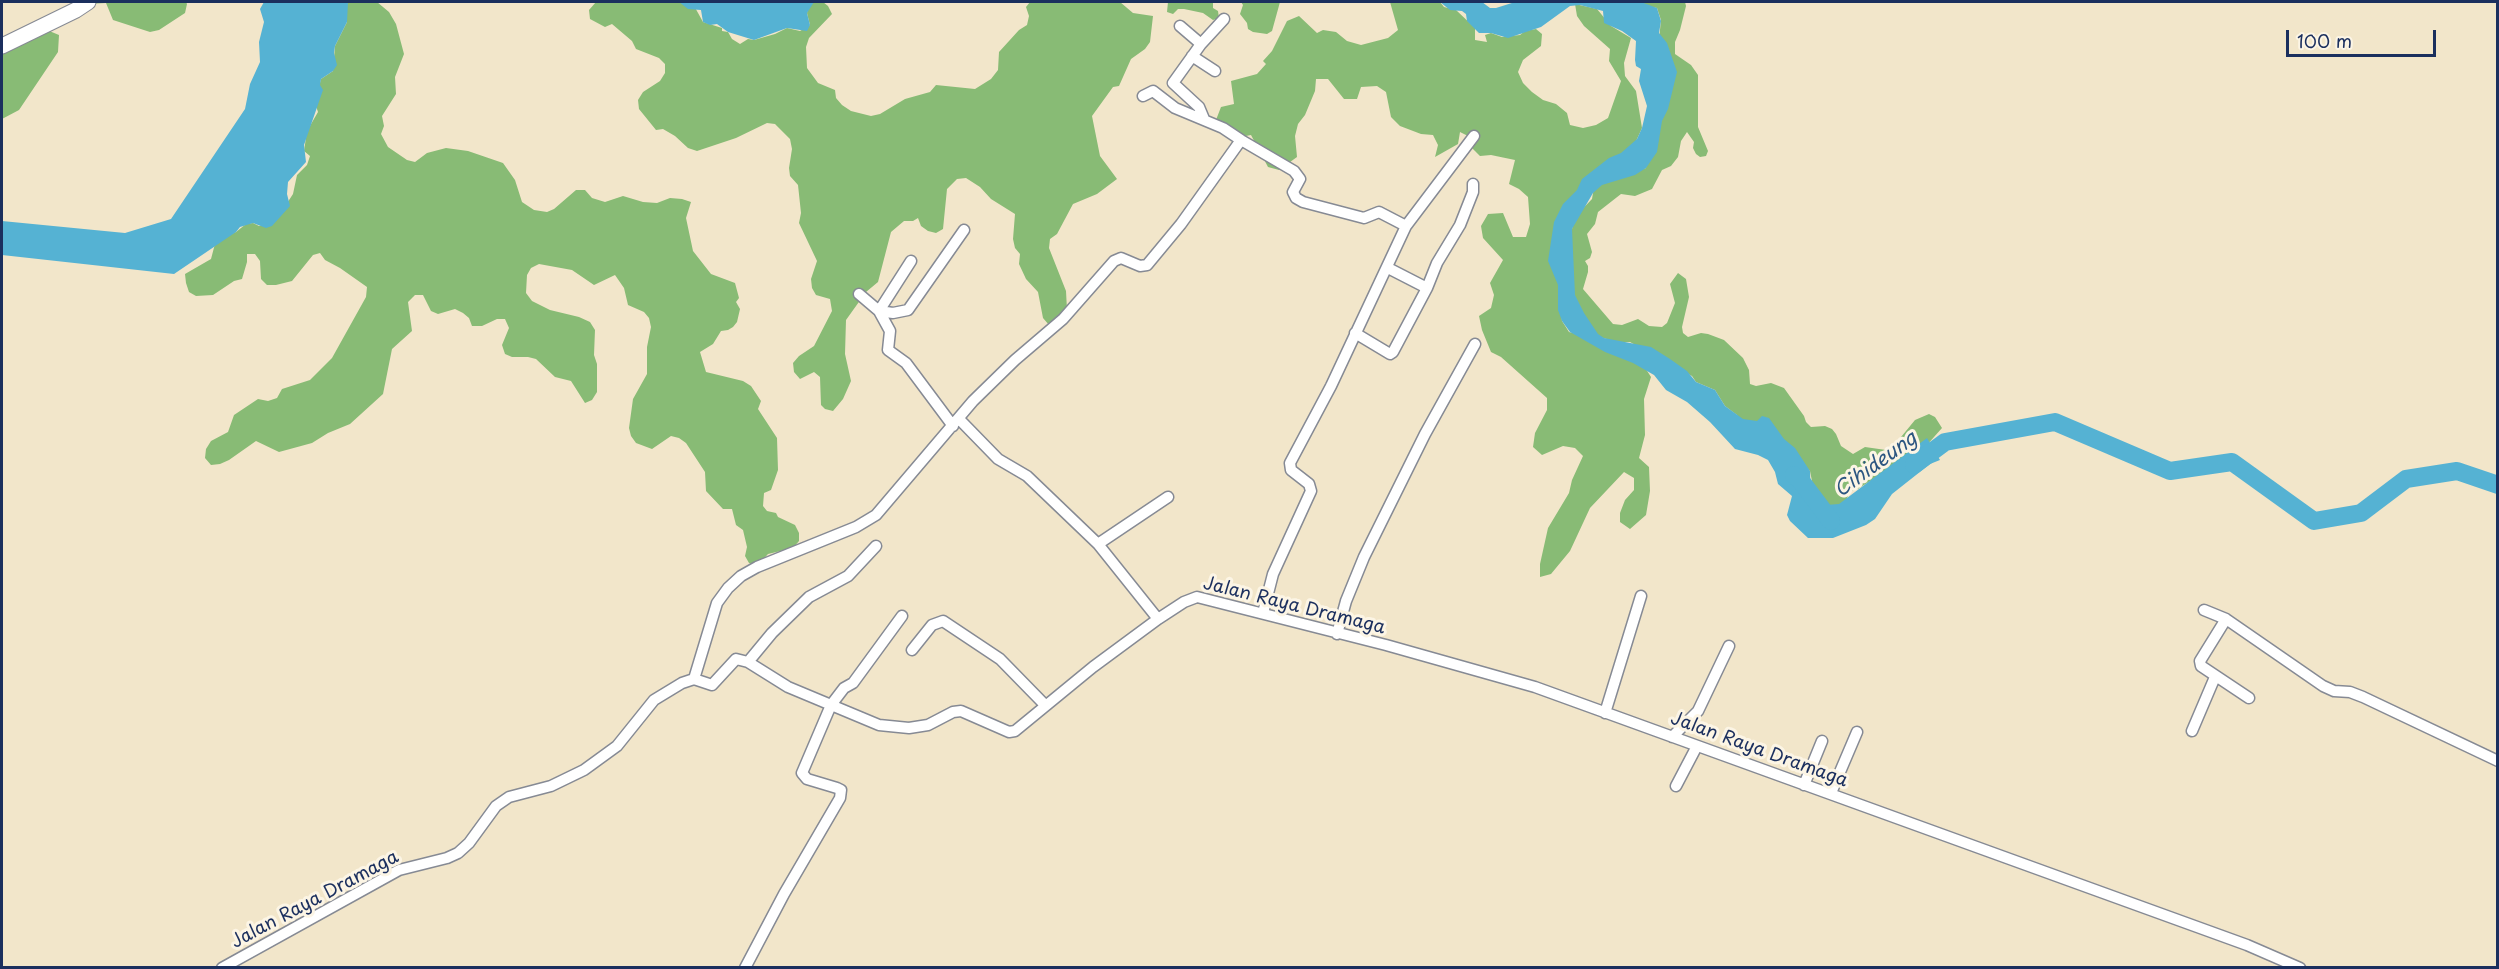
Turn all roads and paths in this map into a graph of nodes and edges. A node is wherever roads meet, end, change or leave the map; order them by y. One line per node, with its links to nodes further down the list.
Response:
1 (78, 4): 5 (main road)
2 (1224, 19): 4 (street)
3 (1179, 26): 4 (street)
4 (1201, 44): 6 (street)
5 (2, 46)
6 (1192, 56): 7 (street); 9 (street)
7 (1215, 71)
8 (1143, 96): 9 (street)
9 (1204, 119): 11 (street)
10 (1474, 136): 13 (street)
11 (1240, 140): 13 (street); 22 (street)
12 (1473, 184): 17 (street)
13 (1406, 226): 16 (street)
14 (963, 230): 19 (street)
15 (910, 261): 19 (street)
16 (1388, 268): 17 (street); 20 (street)
17 (1427, 288): 20 (street)
18 (859, 294): 19 (street)
19 (879, 311): 22 (street)
20 (1355, 333): 28 (street)
21 (1475, 344): 32 (street)
22 (956, 422): 24 (street); 37 (street)
23 (1168, 496): 24 (street)
24 (1098, 544): 30 (street)
25 (876, 546): 35 (street)
26 (1641, 596): 41 (street)
27 (2204, 610): 31 (street)
28 (1263, 613): 30 (street, Jalan Raya Dramaga); 32 (street, Jalan Raya Dramaga)
29 (902, 616): 39 (street)
30 (1158, 619): 40 (street, Jalan Raya Dramaga)
31 (2226, 619): 36 (street); 47 (street)
32 (1337, 634): 41 (street, Jalan Raya Dramaga)
33 (1729, 646): 44 (street)
34 (912, 650): 40 (street)
35 (748, 662): 37 (street, Jalan Raya Dramaga); 39 (street, Jalan Raya Dramaga)
36 (2215, 677): 38 (street); 42 (street)
37 (694, 679): 51 (street, Jalan Raya Dramaga)
38 (2249, 698)
39 (831, 705): 40 (street, Jalan Raya Dramaga); 52 (street)
40 (1045, 705)
41 (1605, 713): 44 (street, Jalan Raya Dramaga)
42 (2192, 731)
43 (1857, 732): 50 (street)
44 (1672, 737): 46 (street, Jalan Raya Dramaga)
45 (1822, 741): 48 (street)
46 (1697, 746): 48 (street, Jalan Raya Dramaga); 49 (street)
47 (2498, 761)
48 (1804, 785): 50 (street, Jalan Raya Dramaga)
49 (1676, 786)
50 (1831, 793): 53 (street, Jalan Raya Dramaga)
51 (222, 968)
52 (745, 968)
53 (2300, 968)

